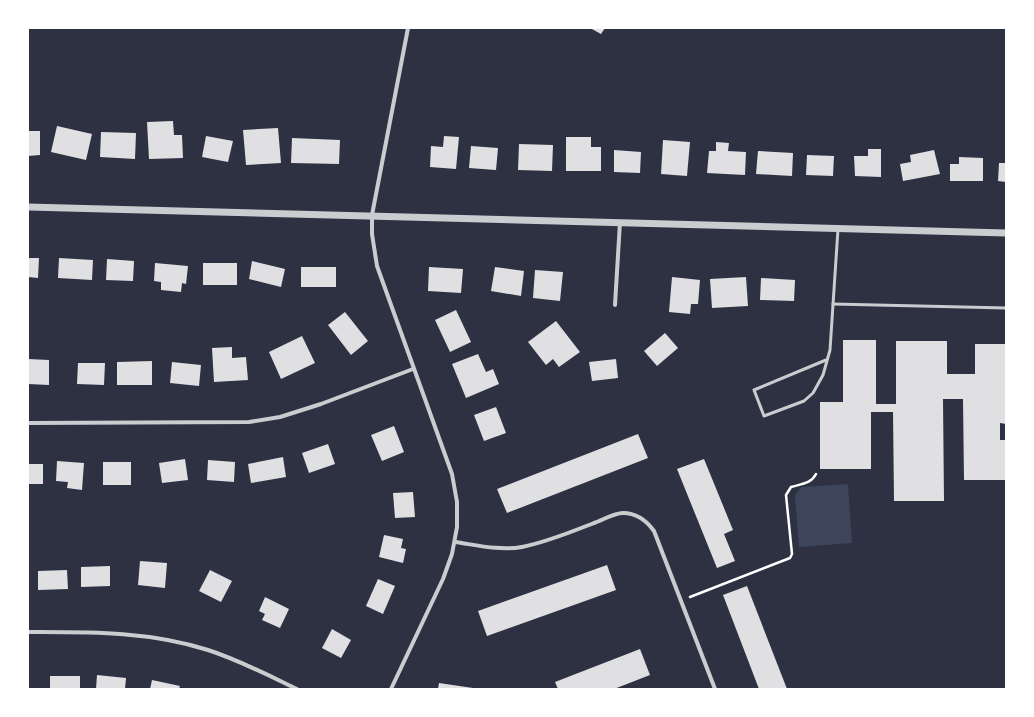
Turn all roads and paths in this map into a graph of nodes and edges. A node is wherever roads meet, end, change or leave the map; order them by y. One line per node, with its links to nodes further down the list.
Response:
1 (408, 28): 3 (street)
2 (28, 207): 3 (street)
3 (372, 215): 4 (street); 11 (street)
4 (620, 222): 5 (street); 8 (street)
5 (838, 229): 6 (street); 7 (lane)
6 (1006, 233)
7 (833, 304): 9 (lane); 10 (lane)
8 (615, 305)
9 (1006, 308)
10 (826, 360): 10 (lane)
11 (413, 368): 12 (street); 14 (street)
12 (28, 423)
13 (816, 474): 15 (path)
14 (455, 542): 18 (street); 19 (street)
15 (690, 597)
16 (28, 632): 17 (street)
17 (297, 689)
18 (391, 689)
19 (715, 689)

